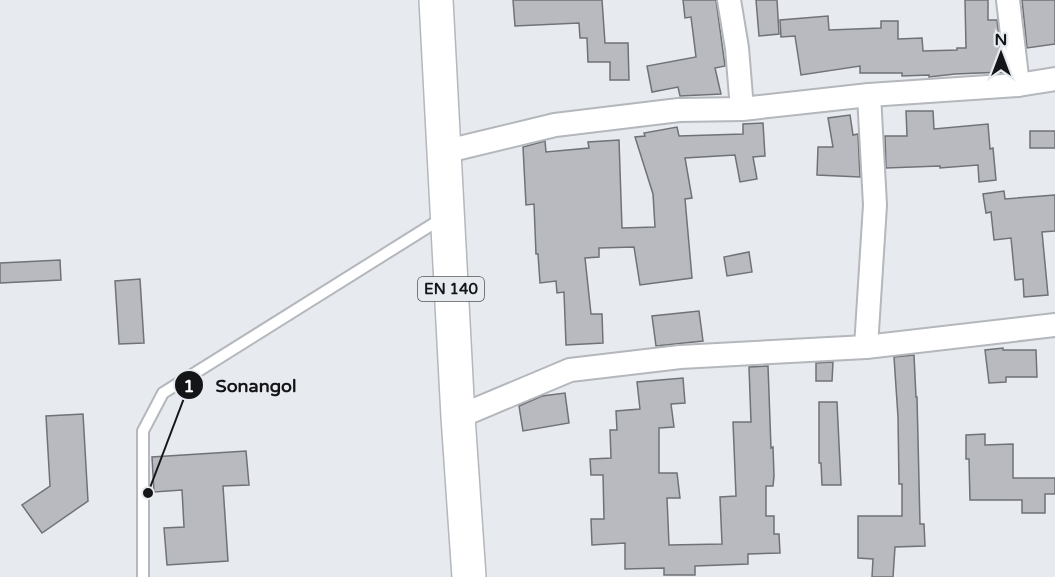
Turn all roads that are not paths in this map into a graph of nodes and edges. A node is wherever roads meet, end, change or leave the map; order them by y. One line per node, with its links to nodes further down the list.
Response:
1 (436, 0): 8 (main road, EN 140)
2 (729, 0): 7 (street)
3 (1008, 0): 5 (street)
4 (1055, 79): 5 (street)
5 (1018, 85): 6 (street)
6 (869, 95): 7 (street); 11 (street)
7 (742, 109): 8 (street)
8 (443, 152): 9 (main road, EN 140)
9 (447, 216): 12 (main road, EN 140); 13 (lane)
10 (1055, 325): 11 (street)
11 (866, 347): 12 (street)
12 (458, 417): 14 (main road, EN 140)
13 (143, 577)
14 (469, 577)

